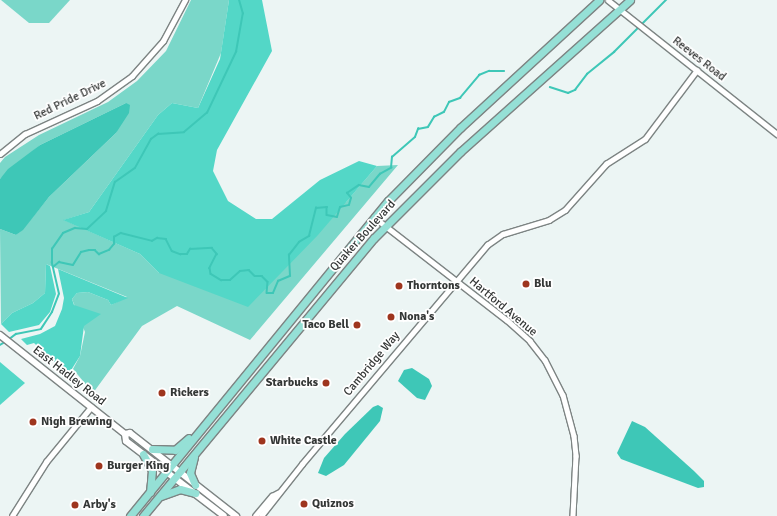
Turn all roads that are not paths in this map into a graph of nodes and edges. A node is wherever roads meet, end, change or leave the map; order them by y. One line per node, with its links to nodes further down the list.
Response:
1 (185, 0): 8 (street, Red Pride Drive)
2 (599, 0): 9 (main road, Quaker Boulevard)
3 (608, 0): 5 (street, Reeves Road)
4 (630, 0): 5 (main road, Quaker Boulevard)
5 (619, 9): 6 (street, Reeves Road); 10 (main road, Quaker Boulevard)
6 (697, 70): 7 (street, Reeves Road); 11 (street, Cambridge Way)
7 (777, 134)
8 (0, 154)
9 (374, 217): 10 (street, Hartford Avenue); 14 (main road, Quaker Boulevard)
10 (386, 226): 11 (street, Hartford Avenue); 17 (main road, Quaker Boulevard)
11 (456, 280): 25 (street, Cambridge Way); 34 (street, Hartford Avenue)
12 (0, 334): 13 (street, East Hadley Road)
13 (90, 407): 15 (street, East Hadley Road); 27 (street)
14 (202, 428): 16 (main road); 19 (main road, Quaker Boulevard)
15 (125, 434): 16 (street, East Hadley Road); 18 (street, East Hadley Road)
16 (152, 449): 19 (street, East Hadley Road)
17 (196, 452): 21 (main road, Quaker Boulevard); 22 (main road)
18 (143, 454): 20 (street, East Hadley Road); 23 (main road)
19 (171, 465): 20 (main road, Quaker Boulevard); 21 (street, East Hadley Road)
20 (166, 472): 21 (street, East Hadley Road); 23 (main road, Quaker Boulevard)
21 (177, 475): 22 (street, East Hadley Road); 24 (street, East Hadley Road); 26 (main road, Quaker Boulevard)
22 (195, 485): 31 (street, East Hadley Road)
23 (150, 492): 28 (main road, Quaker Boulevard)
24 (195, 493): 26 (main road); 30 (street, East Hadley Road)
25 (278, 493): 32 (street, Cambridge Way); 33 (street, Cambridge Way)
26 (158, 498): 29 (main road, Quaker Boulevard)
27 (12, 516)
28 (130, 516)
29 (144, 516)
30 (224, 516)
31 (236, 516)
32 (255, 516)
33 (261, 516)
34 (573, 516)

